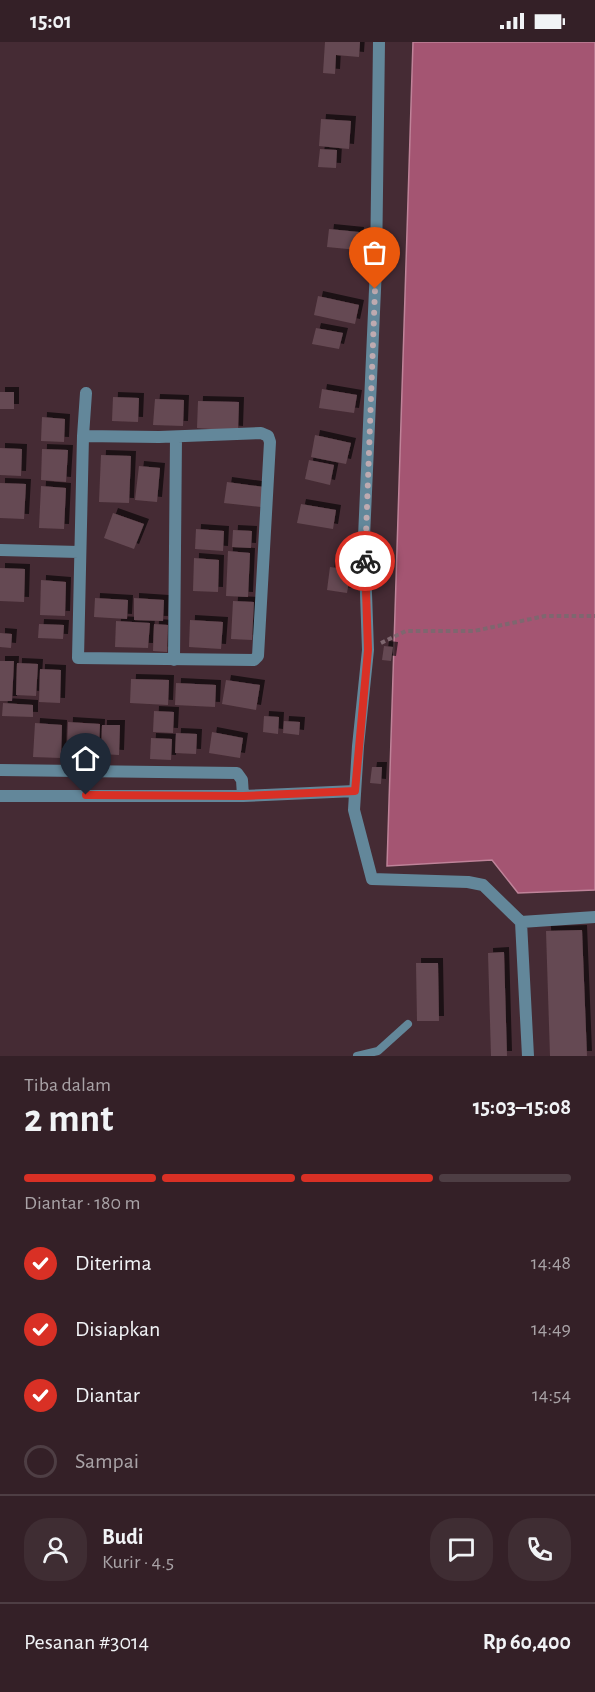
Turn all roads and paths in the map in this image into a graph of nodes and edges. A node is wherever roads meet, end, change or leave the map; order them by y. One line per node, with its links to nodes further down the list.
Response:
1 (379, 42): 8 (street)
2 (86, 393): 3 (street)
3 (83, 436): 4 (street); 6 (street)
4 (176, 436): 9 (street); 9 (street)
5 (0, 550): 6 (street)
6 (79, 552): 9 (street)
7 (595, 616): 8 (path)
8 (368, 650): 12 (street)
9 (174, 660)
10 (0, 770): 11 (street)
11 (243, 789): 12 (street); 13 (street)
12 (355, 791): 15 (street)
13 (0, 796)
14 (595, 917): 15 (street)
15 (521, 922): 18 (street)
16 (408, 1024): 17 (lane)
17 (357, 1056)
18 (528, 1056)

